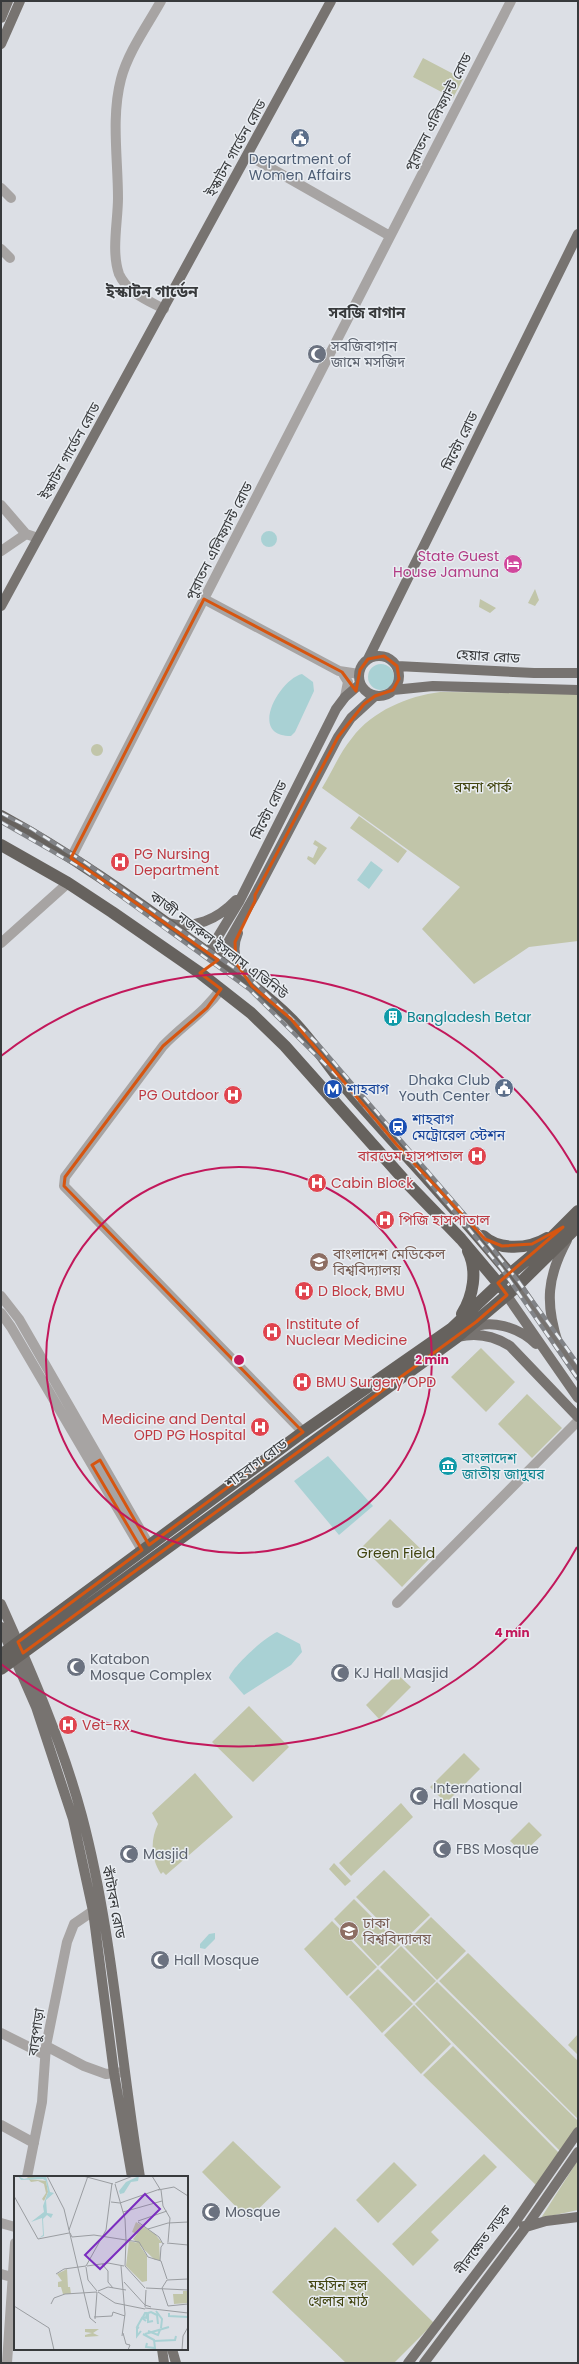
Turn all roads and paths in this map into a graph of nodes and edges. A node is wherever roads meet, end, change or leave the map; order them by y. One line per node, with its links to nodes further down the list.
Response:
1 (8, 1): 7 (main road)
2 (14, 1): 8 (main road)
3 (20, 1): 9 (main road)
4 (161, 1): 17 (street)
5 (331, 1): 10 (main road, ইস্কাটন গার্ডেন রোড)
6 (511, 1): 14 (street, পুরাতন এলিফ্যান্ট রোড)
7 (1, 18)
8 (1, 31)
9 (1, 44)
10 (248, 155): 14 (street); 17 (main road, ইস্কাটন গার্ডেন রোড)
11 (1, 188): 12 (street)
12 (11, 198)
13 (578, 234): 24 (main road, মিন্টো রোড)
14 (390, 236): 22 (street, পুরাতন এলিফ্যান্ট রোড)
15 (1, 249): 16 (street)
16 (10, 258)
17 (164, 309): 20 (main road, ইস্কাটন গার্ডেন রোড)
18 (1, 505): 19 (street)
19 (26, 534): 20 (street); 21 (street)
20 (38, 538): 23 (main road, ইস্কাটন গার্ডেন রোড)
21 (1, 551)
22 (204, 599): 28 (street); 37 (street, পুরাতন এলিফ্যান্ট রোড)
23 (1, 606)
24 (378, 638): 25 (main road); 26 (main road, মিন্টো রোড)
25 (384, 656): 26 (main road); 27 (main road)
26 (368, 660): 30 (main road)
27 (397, 666): 29 (main road, হেয়ার রোড); 31 (main road)
28 (342, 672): 30 (street); 34 (street)
29 (578, 673)
30 (360, 679): 33 (main road); 34 (main road, মিন্টো রোড)
31 (394, 690): 32 (main road); 33 (main road)
32 (578, 690)
33 (375, 696): 40 (main road, মিন্টো রোড)
34 (345, 697): 39 (main road, মিন্টো রোড)
35 (1, 816): 37 (highway, কাজী নজরুল ইসলাম এভিনিউ)
36 (1, 845): 38 (highway)
37 (71, 858): 41 (highway, কাজী নজরুল ইসলাম এভিনিউ)
38 (68, 883): 42 (street); 44 (highway)
39 (246, 890): 41 (main road); 43 (main road, মিন্টো রোড)
40 (255, 895): 43 (main road, মিন্টো রোড); 45 (main road)
41 (166, 922): 43 (highway, কাজী নজরুল ইসলাম এভিনিউ)
42 (1, 943)
43 (213, 956): 44 (highway); 45 (highway, কাজী নজরুল ইসলাম এভিনিউ)
44 (200, 973): 46 (highway)
45 (252, 986): 48 (highway, কাজী নজরুল ইসলাম এভিনিউ)
46 (221, 989): 50 (highway); 62 (street)
47 (578, 1211): 49 (highway)
48 (473, 1228): 49 (highway); 51 (highway, কাজী নজরুল ইসলাম এভিনিউ)
49 (570, 1229): 51 (highway, শাহবাগ রোড); 56 (main road)
50 (462, 1239): 51 (highway); 54 (highway)
51 (509, 1284): 54 (highway, শাহবাগ রোড); 56 (main road); 57 (main road)
52 (1, 1296): 55 (street)
53 (1, 1313): 55 (street)
54 (454, 1333): 57 (main road); 60 (main road); 62 (highway, শাহবাগ রোড); 67 (highway, শাহবাগ রোড)
55 (25, 1340): 63 (street)
56 (558, 1343): 58 (main road)
57 (546, 1354): 59 (main road)
58 (578, 1374)
59 (578, 1398)
60 (578, 1417)
61 (578, 1421): 64 (street)
62 (303, 1432): 63 (highway, শাহবাগ রোড)
63 (146, 1547): 67 (highway, শাহবাগ রোড)
64 (397, 1603)
65 (1, 1604): 67 (main road)
66 (1, 1627): 67 (main road)
67 (13, 1652): 68 (highway); 69 (main road, কাঁটাবন রোড)
68 (1, 1669)
69 (98, 1911): 71 (street, বাবুপাড়া); 72 (main road, কাঁটাবন রোড)
70 (1, 2033): 71 (street)
71 (46, 2050): 72 (street); 75 (street, বাবুপাড়া)
72 (119, 2073): 78 (main road, কাঁটাবন রোড); 79 (main road, কাঁটাবন রোড)
73 (1, 2125): 75 (street)
74 (578, 2132): 81 (main road, নীলক্ষেত সড়ক)
75 (34, 2143): 77 (street, বাবুপাড়া)
76 (578, 2152): 84 (main road, নীলক্ষেত সড়ক)
77 (27, 2176)
78 (132, 2176)
79 (140, 2176)
80 (578, 2217): 84 (main road)
81 (516, 2221): 84 (main road); 93 (main road, নীলক্ষেত সড়ক)
82 (1, 2223): 83 (street)
83 (14, 2227)
84 (526, 2227): 94 (main road, নীলক্ষেত সড়ক)
85 (14, 2254): 87 (street)
86 (1, 2274): 87 (street)
87 (12, 2277): 90 (street)
88 (162, 2350): 91 (main road)
89 (172, 2350): 92 (main road)
90 (7, 2363)
91 (164, 2363)
92 (176, 2363)
93 (408, 2363)
94 (424, 2363)

